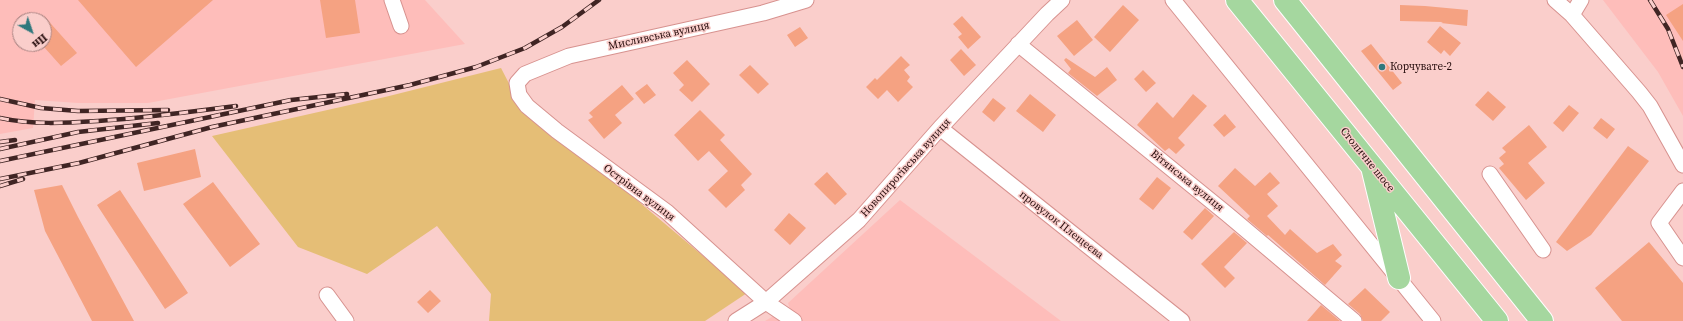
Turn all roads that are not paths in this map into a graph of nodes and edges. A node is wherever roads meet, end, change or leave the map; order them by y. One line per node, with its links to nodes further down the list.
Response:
1 (392, 0): 10 (street)
2 (806, 0): 12 (street, Мисливська вулиця)
3 (1062, 0): 11 (street, Новопирогівська вулиця)
4 (1173, 0): 20 (street)
5 (1237, 0): 14 (highway, Столичне шосе)
6 (1285, 0): 30 (highway)
7 (1555, 0): 9 (street)
8 (1581, 0): 9 (street)
9 (1572, 15): 15 (street)
10 (401, 26)
11 (1018, 44): 13 (street, Новопирогівська вулиця); 27 (street, Вітянська вулиця)
12 (517, 84): 22 (street, Острівна вулиця)
13 (940, 128): 22 (street, Новопирогівська вулиця); 26 (street, провулок Плещеєва)
14 (1371, 164): 20 (highway); 29 (highway, Столичне шосе)
15 (1683, 164)
16 (1490, 174): 18 (street)
17 (1683, 191): 19 (street)
18 (1543, 250)
19 (1683, 258)
20 (1399, 278): 28 (street)
21 (327, 295): 23 (street)
22 (766, 302): 24 (street, Новопирогівська вулиця); 25 (street, Острівна вулиця)
23 (346, 321)
24 (736, 321)
25 (794, 321)
26 (1182, 321)
27 (1354, 321)
28 (1433, 321)
29 (1497, 321)
30 (1542, 321)

